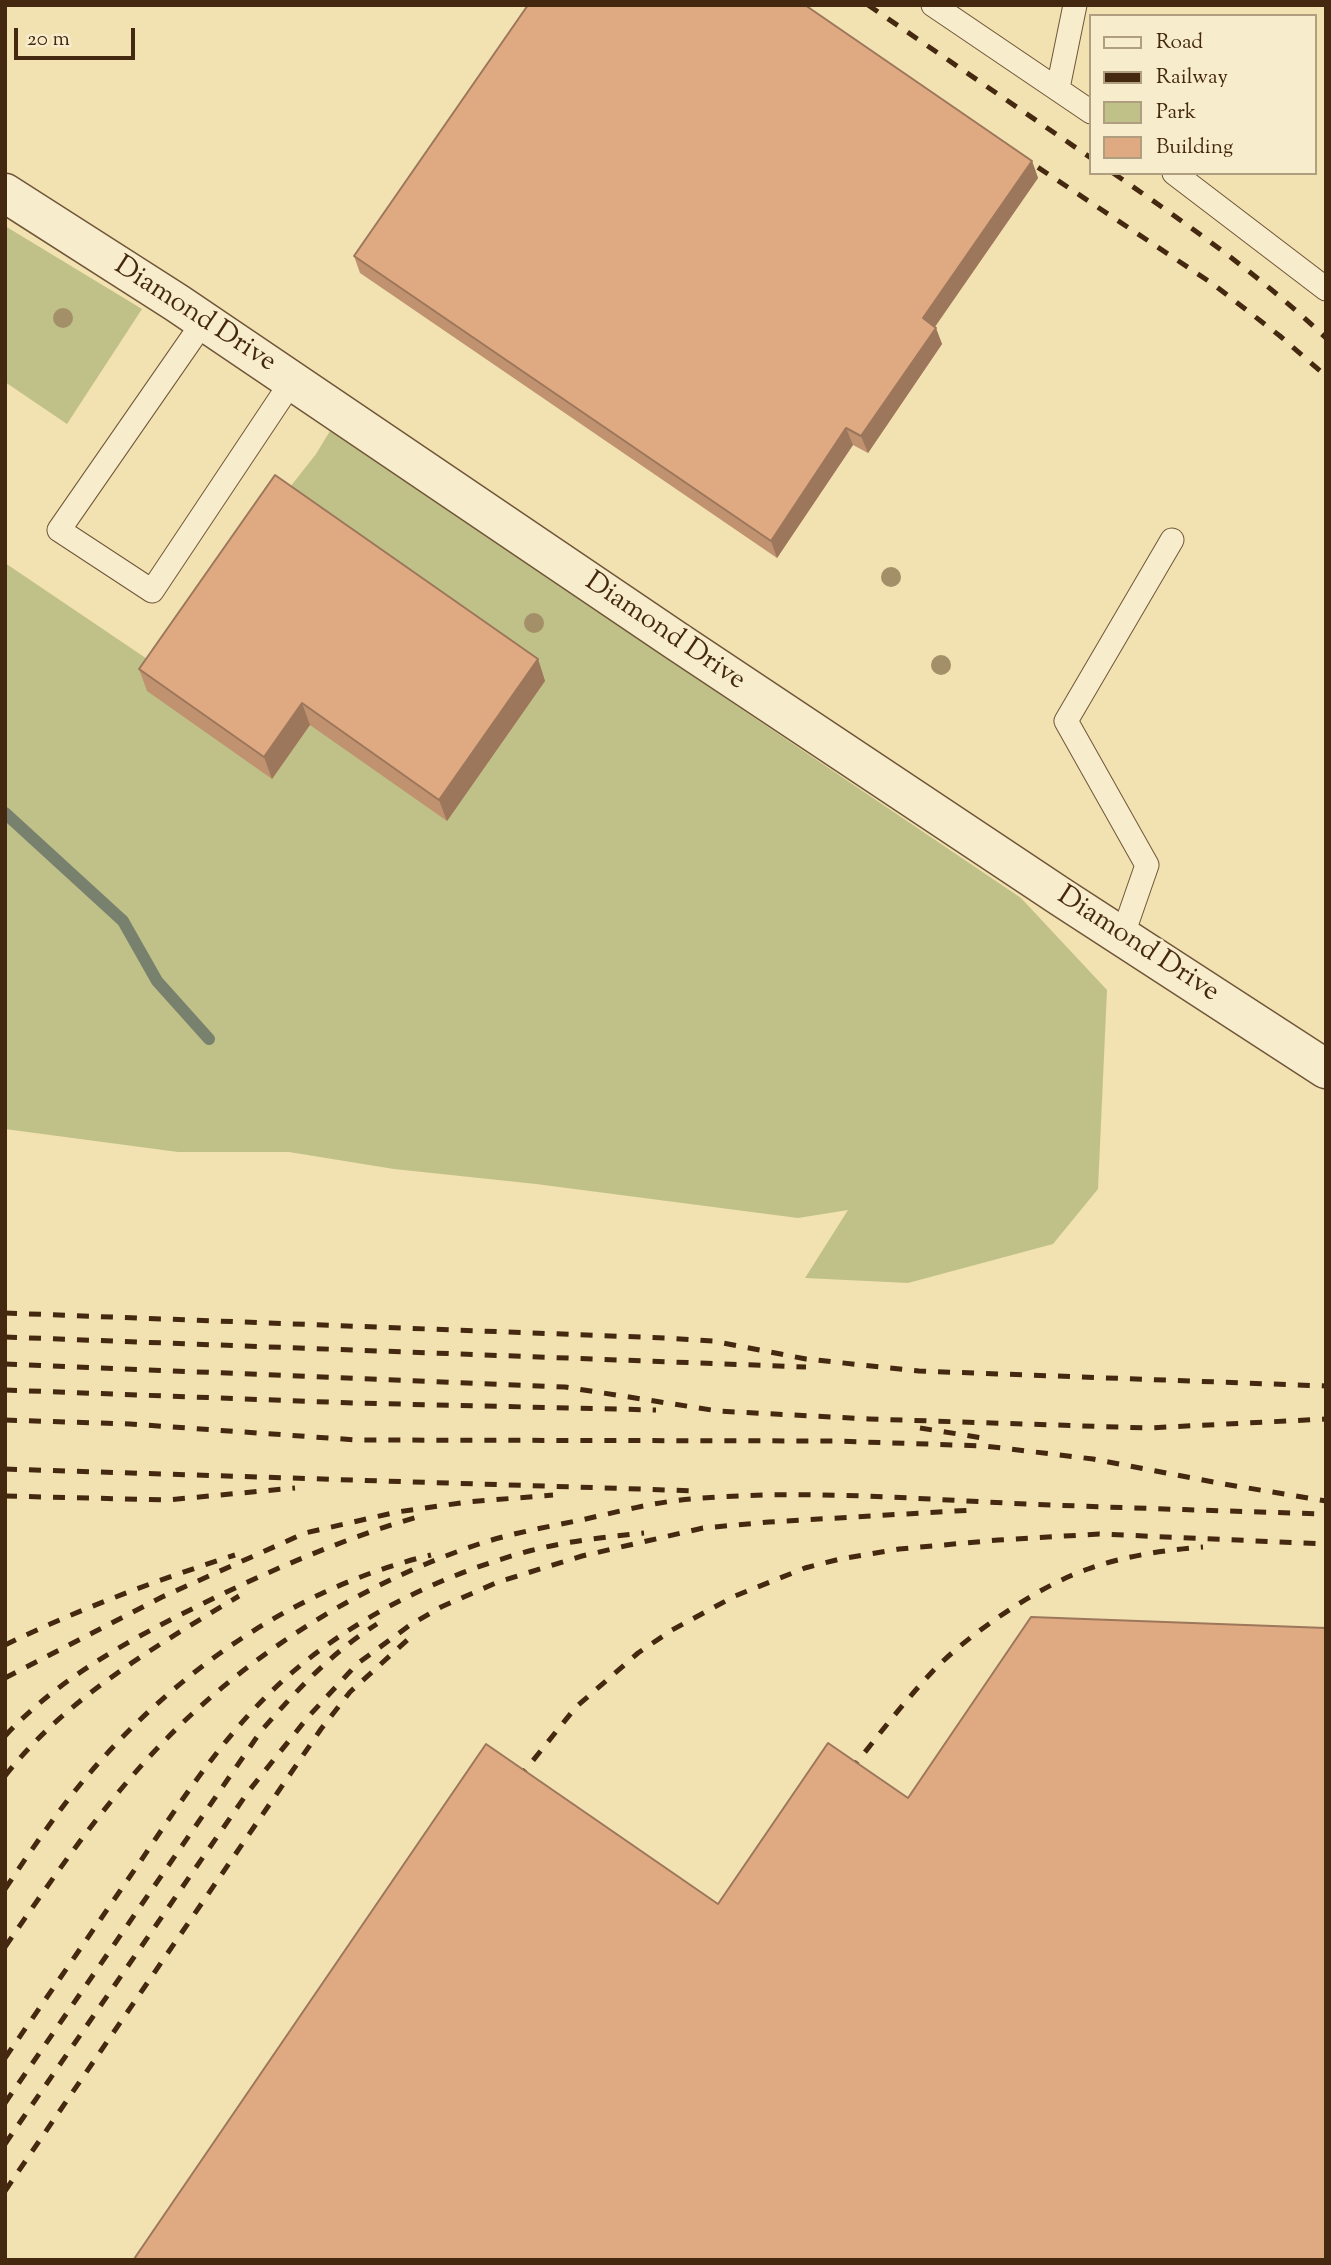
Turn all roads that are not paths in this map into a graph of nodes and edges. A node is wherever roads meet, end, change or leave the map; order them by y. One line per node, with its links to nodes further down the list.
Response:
1 (933, 5): 3 (lane)
2 (1075, 5): 3 (lane)
3 (1058, 88): 4 (lane)
4 (1090, 111)
5 (1177, 175): 7 (lane)
6 (5, 193): 8 (street, Diamond Drive)
7 (1326, 289)
8 (204, 321): 9 (street, Diamond Drive); 9 (lane)
9 (292, 381): 11 (street, Diamond Drive)
10 (1172, 540): 11 (lane)
11 (1122, 937): 12 (street, Diamond Drive)
12 (1326, 1069)

